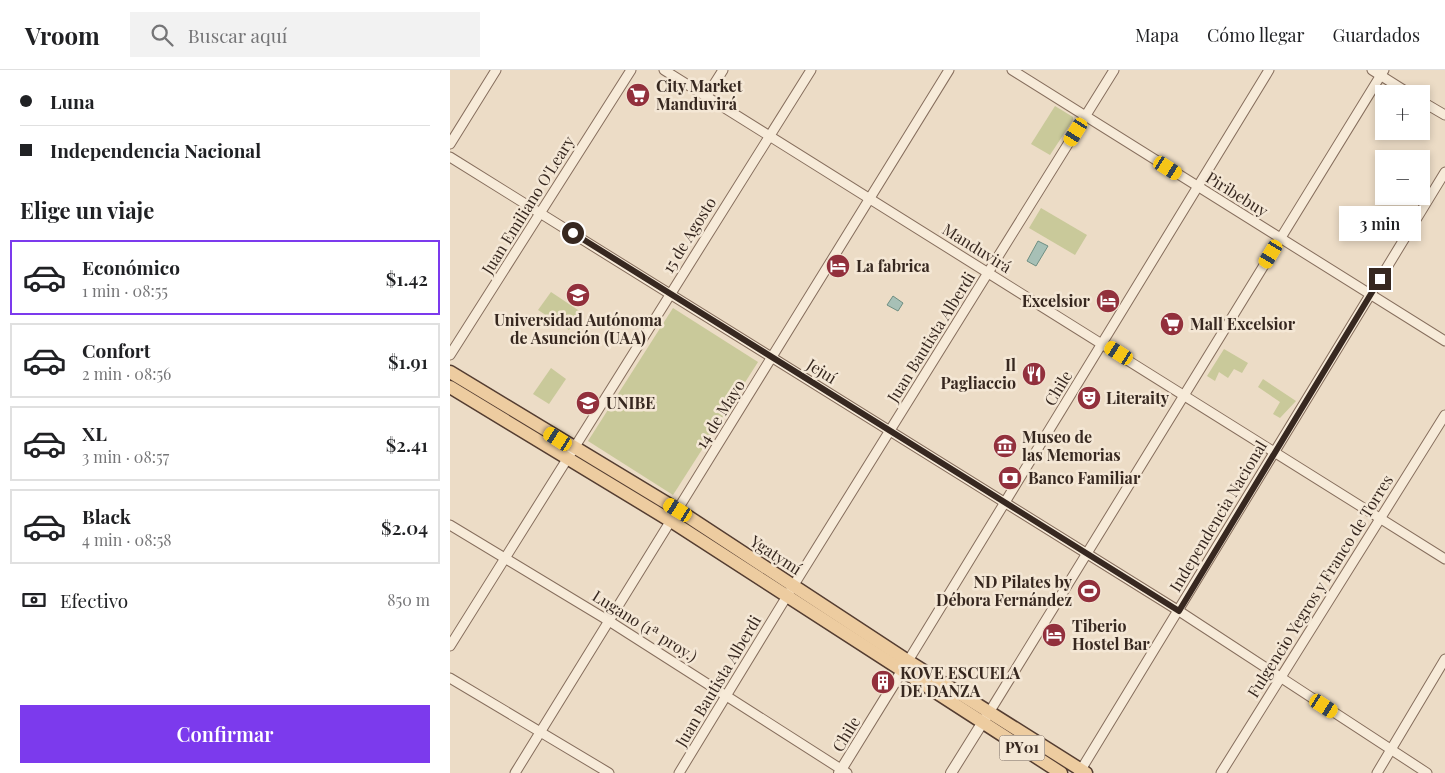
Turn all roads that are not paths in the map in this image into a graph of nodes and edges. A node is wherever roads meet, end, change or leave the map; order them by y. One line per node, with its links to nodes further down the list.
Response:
1 (496, 70): 18 (street)
2 (631, 70): 23 (street, Juan Emiliano O'Leary)
3 (664, 70): 13 (street, Manduvirá)
4 (722, 70): 13 (street)
5 (811, 70): 17 (street, 15 de Agosto)
6 (948, 70): 22 (street, 14 de Mayo)
7 (1012, 70): 16 (street, Piribebuy)
8 (1114, 70): 16 (street, Juan Bautista Alberdi)
9 (1269, 70): 21 (street, Chile)
10 (1372, 70): 11 (street)
11 (1382, 73): 12 (street); 24 (street, PY01)
12 (1398, 85)
13 (706, 96): 17 (street, Manduvirá)
14 (1430, 106): 15 (street)
15 (1445, 115)
16 (1086, 116): 21 (street, Piribebuy); 25 (street, Juan Bautista Alberdi)
17 (769, 136): 22 (street, Manduvirá); 26 (street, 15 de Agosto)
18 (450, 144)
19 (450, 157): 23 (street, Jejuí)
20 (1445, 172): 27 (street, Independencia Nacional)
21 (1197, 186): 24 (street, Piribebuy); 29 (street, Chile)
22 (870, 198): 25 (street, Manduvirá); 31 (street, 14 de Mayo)
23 (540, 213): 26 (street, Jejuí); 30 (street, Juan Emiliano O'Leary)
24 (1280, 239): 27 (street, Piribebuy); 34 (street, PY01)
25 (989, 272): 29 (street, Manduvirá); 36 (street, Juan Bautista Alberdi)
26 (670, 294): 31 (street, Jejuí); 38 (street, 15 de Agosto)
27 (1370, 295): 28 (street, Piribebuy); 37 (street, Independencia Nacional)
28 (1445, 341)
29 (1102, 343): 34 (street, Manduvirá); 39 (street, Chile)
30 (450, 355)
31 (772, 357): 36 (street, Jejuí); 40 (street, 14 de Mayo)
32 (450, 372): 38 (main road, Ygatymí)
33 (450, 387): 38 (main road, Ygatymí)
34 (1185, 394): 37 (street, Manduvirá); 43 (street, PY01)
35 (1445, 415): 41 (street, Fulgencio Yegros y Franco de Torres)
36 (890, 431): 39 (street, Jejuí); 46 (street, Juan Bautista Alberdi)
37 (1275, 451): 41 (street, Manduvirá); 47 (street, Independencia Nacional)
38 (570, 454): 40 (main road, Ygatymí); 44 (street, 15 de Agosto)
39 (1006, 504): 43 (street, Jejuí); 51 (street, Chile)
40 (675, 516): 46 (main road, Ygatymí); 48 (street, 14 de Mayo)
41 (1380, 518): 45 (street, Manduvirá); 53 (street, Fulgencio Yegros y Franco de Torres)
42 (450, 525): 44 (street, Lugano (1ª proy.))
43 (1087, 554): 47 (street, Jejuí); 55 (street, PY01)
44 (505, 558): 48 (street, Lugano (1ª proy.)); 49 (street, 15 de Agosto)
45 (1445, 559)
46 (790, 591): 51 (main road, Ygatymí); 54 (street, Juan Bautista Alberdi)
47 (1179, 611): 53 (street, Jejuí); 60 (street, Independencia Nacional)
48 (609, 621): 54 (street, Lugano (1ª proy.)); 57 (street, 14 de Mayo)
49 (450, 646)
50 (1445, 658): 58 (street)
51 (905, 666): 55 (main road, Ygatymí); 56 (main road, Ygatymí); 59 (street, Chile)
52 (450, 678): 57 (street)
53 (1281, 678): 58 (street, Jejuí); 66 (street, Fulgencio Yegros y Franco de Torres)
54 (728, 695): 59 (street, Lugano (1ª proy.)); 63 (street, Juan Bautista Alberdi)
55 (990, 711): 56 (street, PY01); 60 (main road, Ygatymí)
56 (982, 723): 64 (street); 65 (main road, Ygatymí / PY01)
57 (540, 732): 61 (street, 14 de Mayo); 62 (street)
58 (1391, 749): 67 (street); 68 (street, Jejuí)
59 (842, 772)
60 (1082, 772)
61 (515, 773)
62 (609, 773)
63 (679, 773)
64 (951, 773)
65 (1061, 773)
66 (1221, 773)
67 (1377, 773)
68 (1427, 773)

